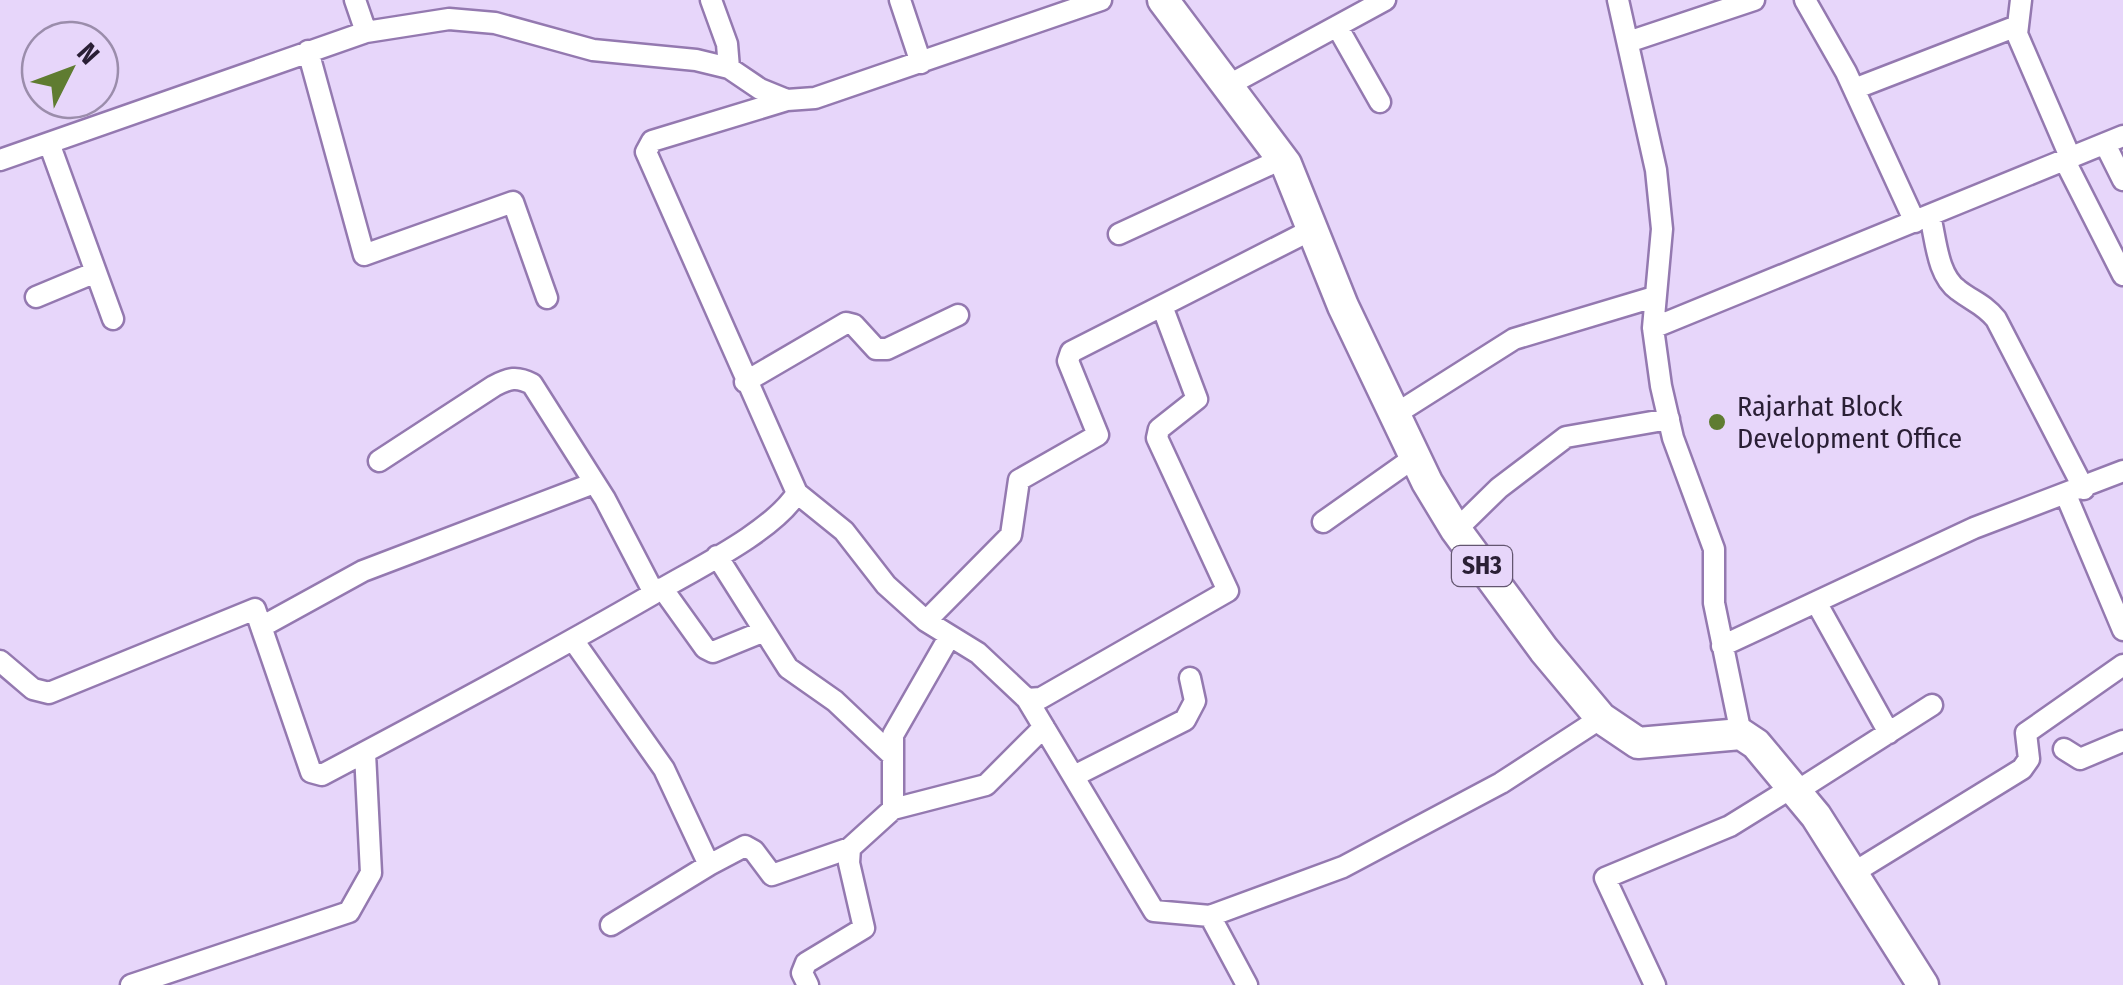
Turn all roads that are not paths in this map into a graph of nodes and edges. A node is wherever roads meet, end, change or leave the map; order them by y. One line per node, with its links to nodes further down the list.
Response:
1 (355, 0): 13 (street)
2 (711, 0): 17 (street)
3 (900, 0): 16 (street)
4 (1101, 0): 16 (street)
5 (1163, 0): 18 (main road, SH3)
6 (1386, 0): 12 (street)
7 (1618, 0): 14 (street)
8 (1754, 0): 14 (street)
9 (1805, 0): 19 (street)
10 (2021, 0): 11 (street)
11 (2017, 26): 19 (street); 26 (street)
12 (1338, 28): 18 (street); 21 (street)
13 (366, 32): 15 (street); 17 (street)
14 (1628, 42): 34 (street)
15 (308, 51): 23 (street); 35 (street)
16 (921, 64): 20 (street)
17 (728, 68): 20 (street)
18 (1227, 86): 24 (main road, SH3)
19 (1854, 90): 28 (street)
20 (787, 100): 40 (street)
21 (1380, 102)
22 (2114, 140): 26 (street); 27 (street)
23 (49, 143): 25 (street); 31 (street)
24 (1282, 159): 29 (main road, SH3); 30 (street)
25 (0, 160)
26 (2068, 160): 28 (street); 32 (street)
27 (2123, 180)
28 (1923, 219): 39 (street); 47 (street)
29 (1313, 229): 36 (street); 41 (main road, SH3)
30 (1119, 234)
31 (96, 272): 33 (street); 38 (street)
32 (2123, 275)
33 (36, 297)
34 (1654, 297): 39 (street); 41 (street)
35 (547, 298)
36 (1162, 306): 54 (street); 64 (street)
37 (958, 316): 40 (street)
38 (113, 319)
39 (1653, 328): 42 (street)
40 (745, 382): 48 (street)
41 (1394, 415): 43 (main road, SH3)
42 (1669, 419): 50 (street); 60 (street)
43 (1415, 457): 49 (street); 50 (main road, SH3)
44 (380, 461): 46 (street)
45 (2123, 472): 47 (street)
46 (594, 482): 52 (street); 55 (street)
47 (2075, 492): 53 (street); 56 (street)
48 (797, 494): 51 (street); 54 (street)
49 (1323, 522)
50 (1456, 530): 66 (main road, SH3)
51 (717, 556): 52 (street); 57 (street)
52 (658, 591): 57 (street); 59 (street)
53 (1816, 602): 60 (street); 68 (street)
54 (926, 621): 58 (street)
55 (263, 626): 61 (street); 72 (street)
56 (2123, 630)
57 (762, 632): 73 (street)
58 (948, 639): 64 (street); 73 (street)
59 (573, 640): 72 (street); 78 (street)
60 (1722, 646): 69 (street)
61 (0, 661)
62 (2123, 664): 79 (street)
63 (1190, 678): 74 (street)
64 (1028, 699): 67 (street)
65 (1932, 705): 68 (street)
66 (1600, 718): 69 (main road, SH3); 80 (street)
67 (1044, 726): 74 (street); 76 (street)
68 (1890, 733): 75 (street)
69 (1741, 734): 75 (main road)
70 (2123, 741): 71 (street)
71 (2064, 749)
72 (364, 752): 82 (street)
73 (892, 754): 76 (street)
74 (1074, 776): 80 (street)
75 (1795, 789): 79 (main road); 85 (street)
76 (893, 808): 77 (street)
77 (850, 848): 78 (street); 83 (street)
78 (709, 865): 81 (street)
79 (1853, 873): 86 (main road)
80 (1210, 916): 84 (street)
81 (611, 925)
82 (132, 985)
83 (808, 985)
84 (1248, 985)
85 (1656, 985)
86 (1923, 985)

